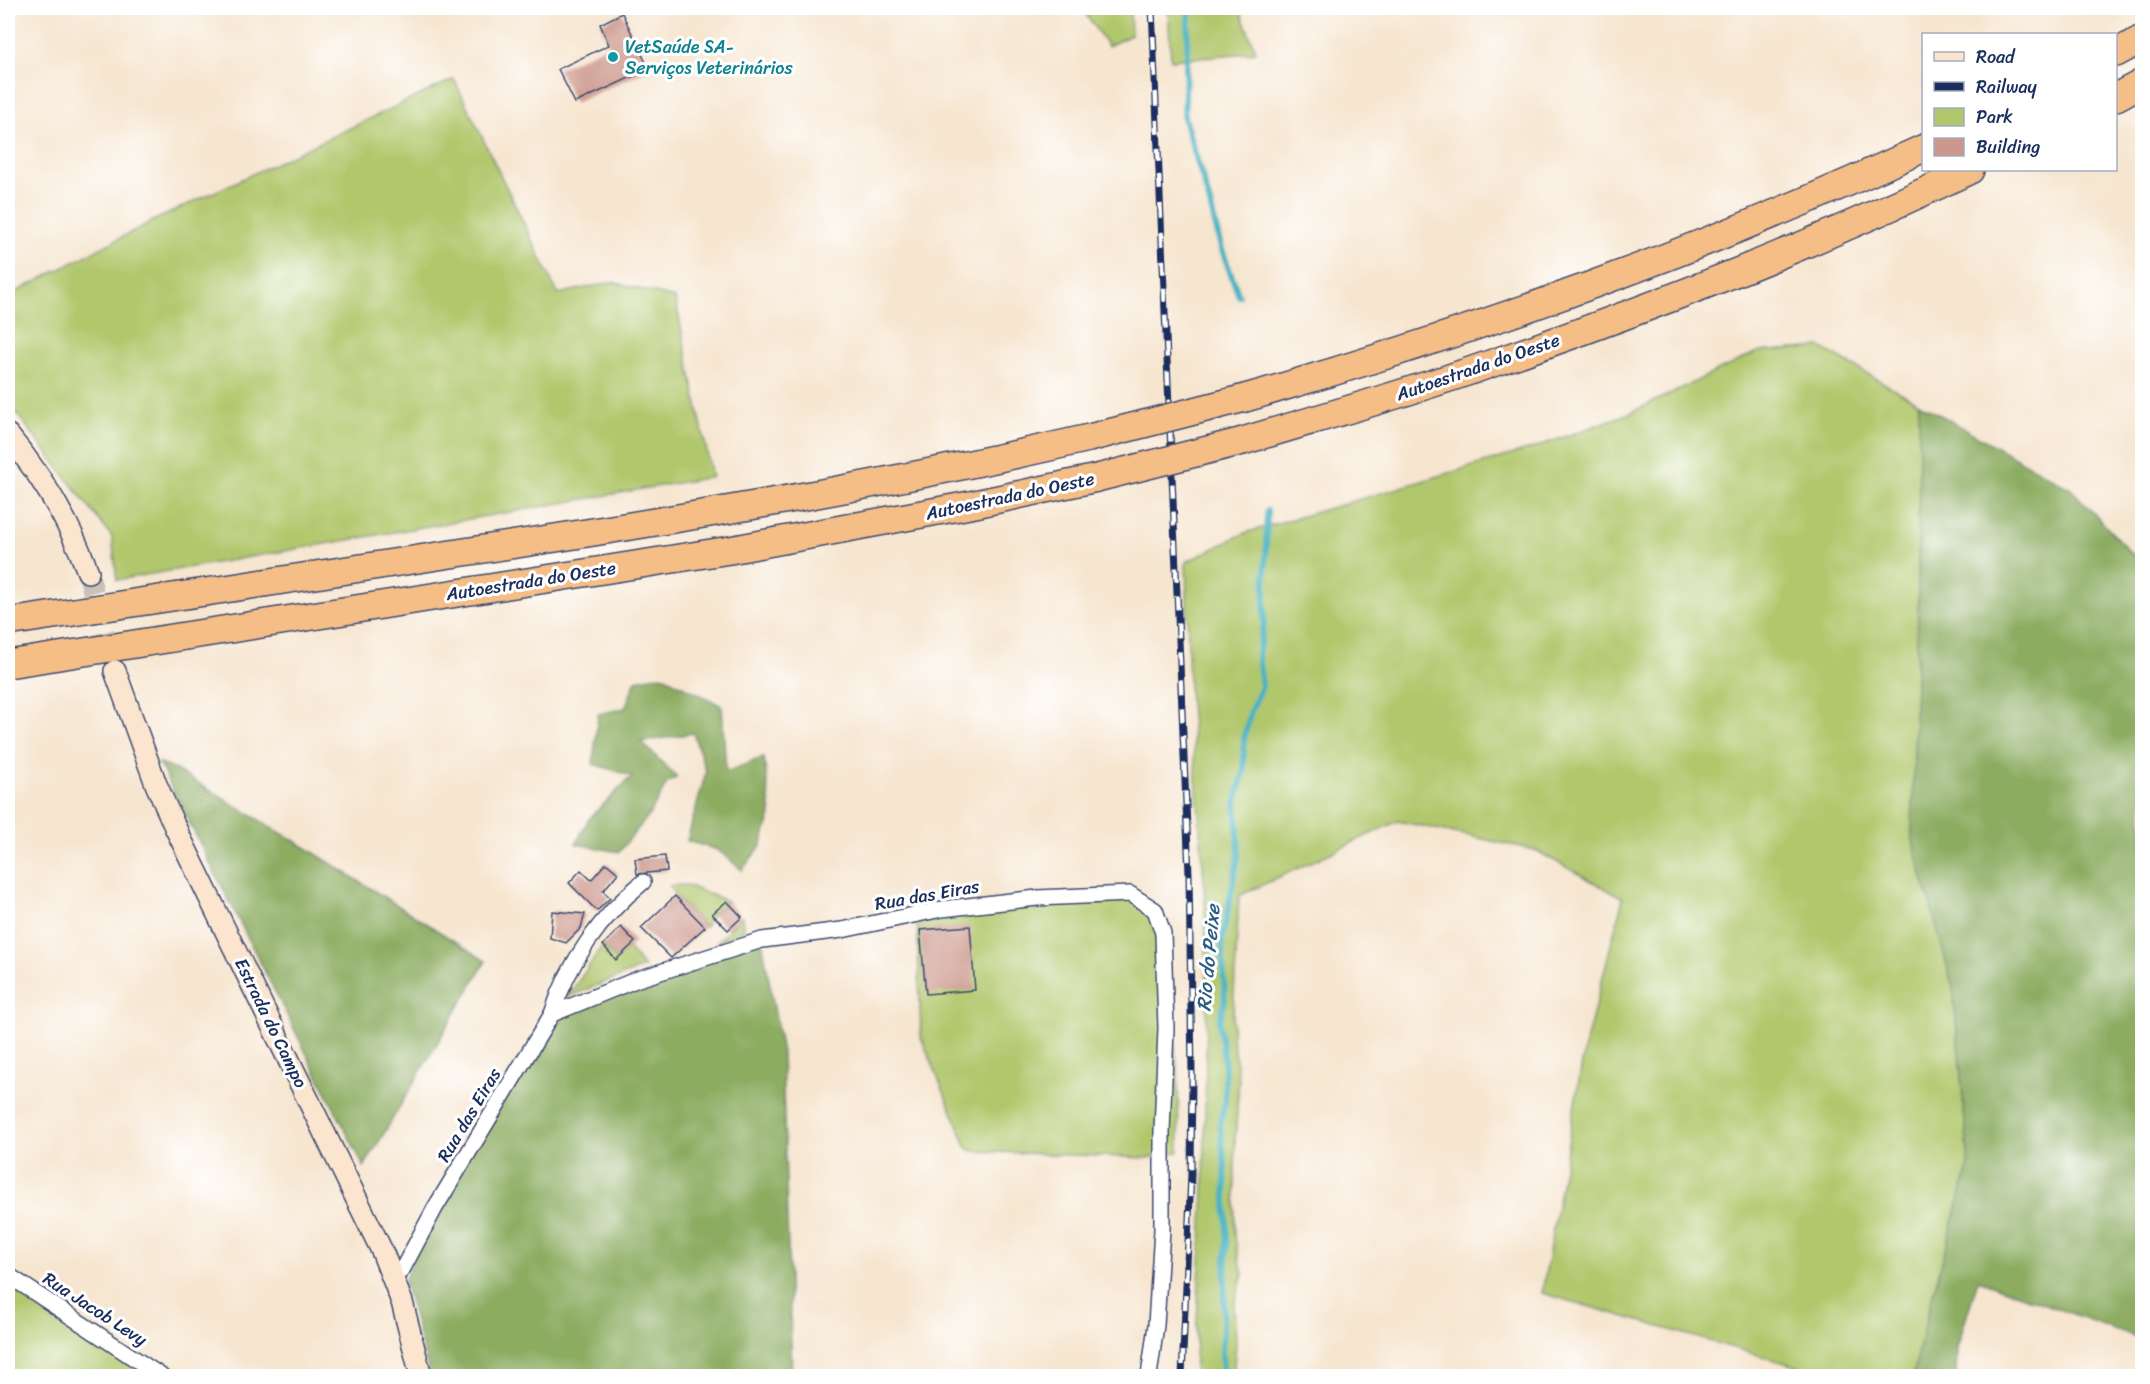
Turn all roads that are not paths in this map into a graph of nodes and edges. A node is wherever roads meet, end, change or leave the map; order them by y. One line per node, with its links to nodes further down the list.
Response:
1 (2142, 39): 2 (highway)
2 (2117, 52)
3 (2142, 83): 4 (highway)
4 (2117, 96)
5 (1922, 148): 9 (highway, bridge)
6 (1968, 171): 10 (highway, Autoestrada do Oeste, bridge)
7 (8, 435): 8 (street)
8 (88, 572)
9 (8, 622)
10 (8, 664)
11 (115, 670): 15 (street, Estrada do Campo)
12 (643, 882): 13 (street)
13 (552, 1014): 15 (street, Rua das Eiras); 18 (street, Rua das Eiras)
14 (8, 1275): 16 (street, Rua Jacob Levy)
15 (393, 1277): 17 (street, Estrada do Campo)
16 (161, 1377)
17 (421, 1377)
18 (1149, 1377)

